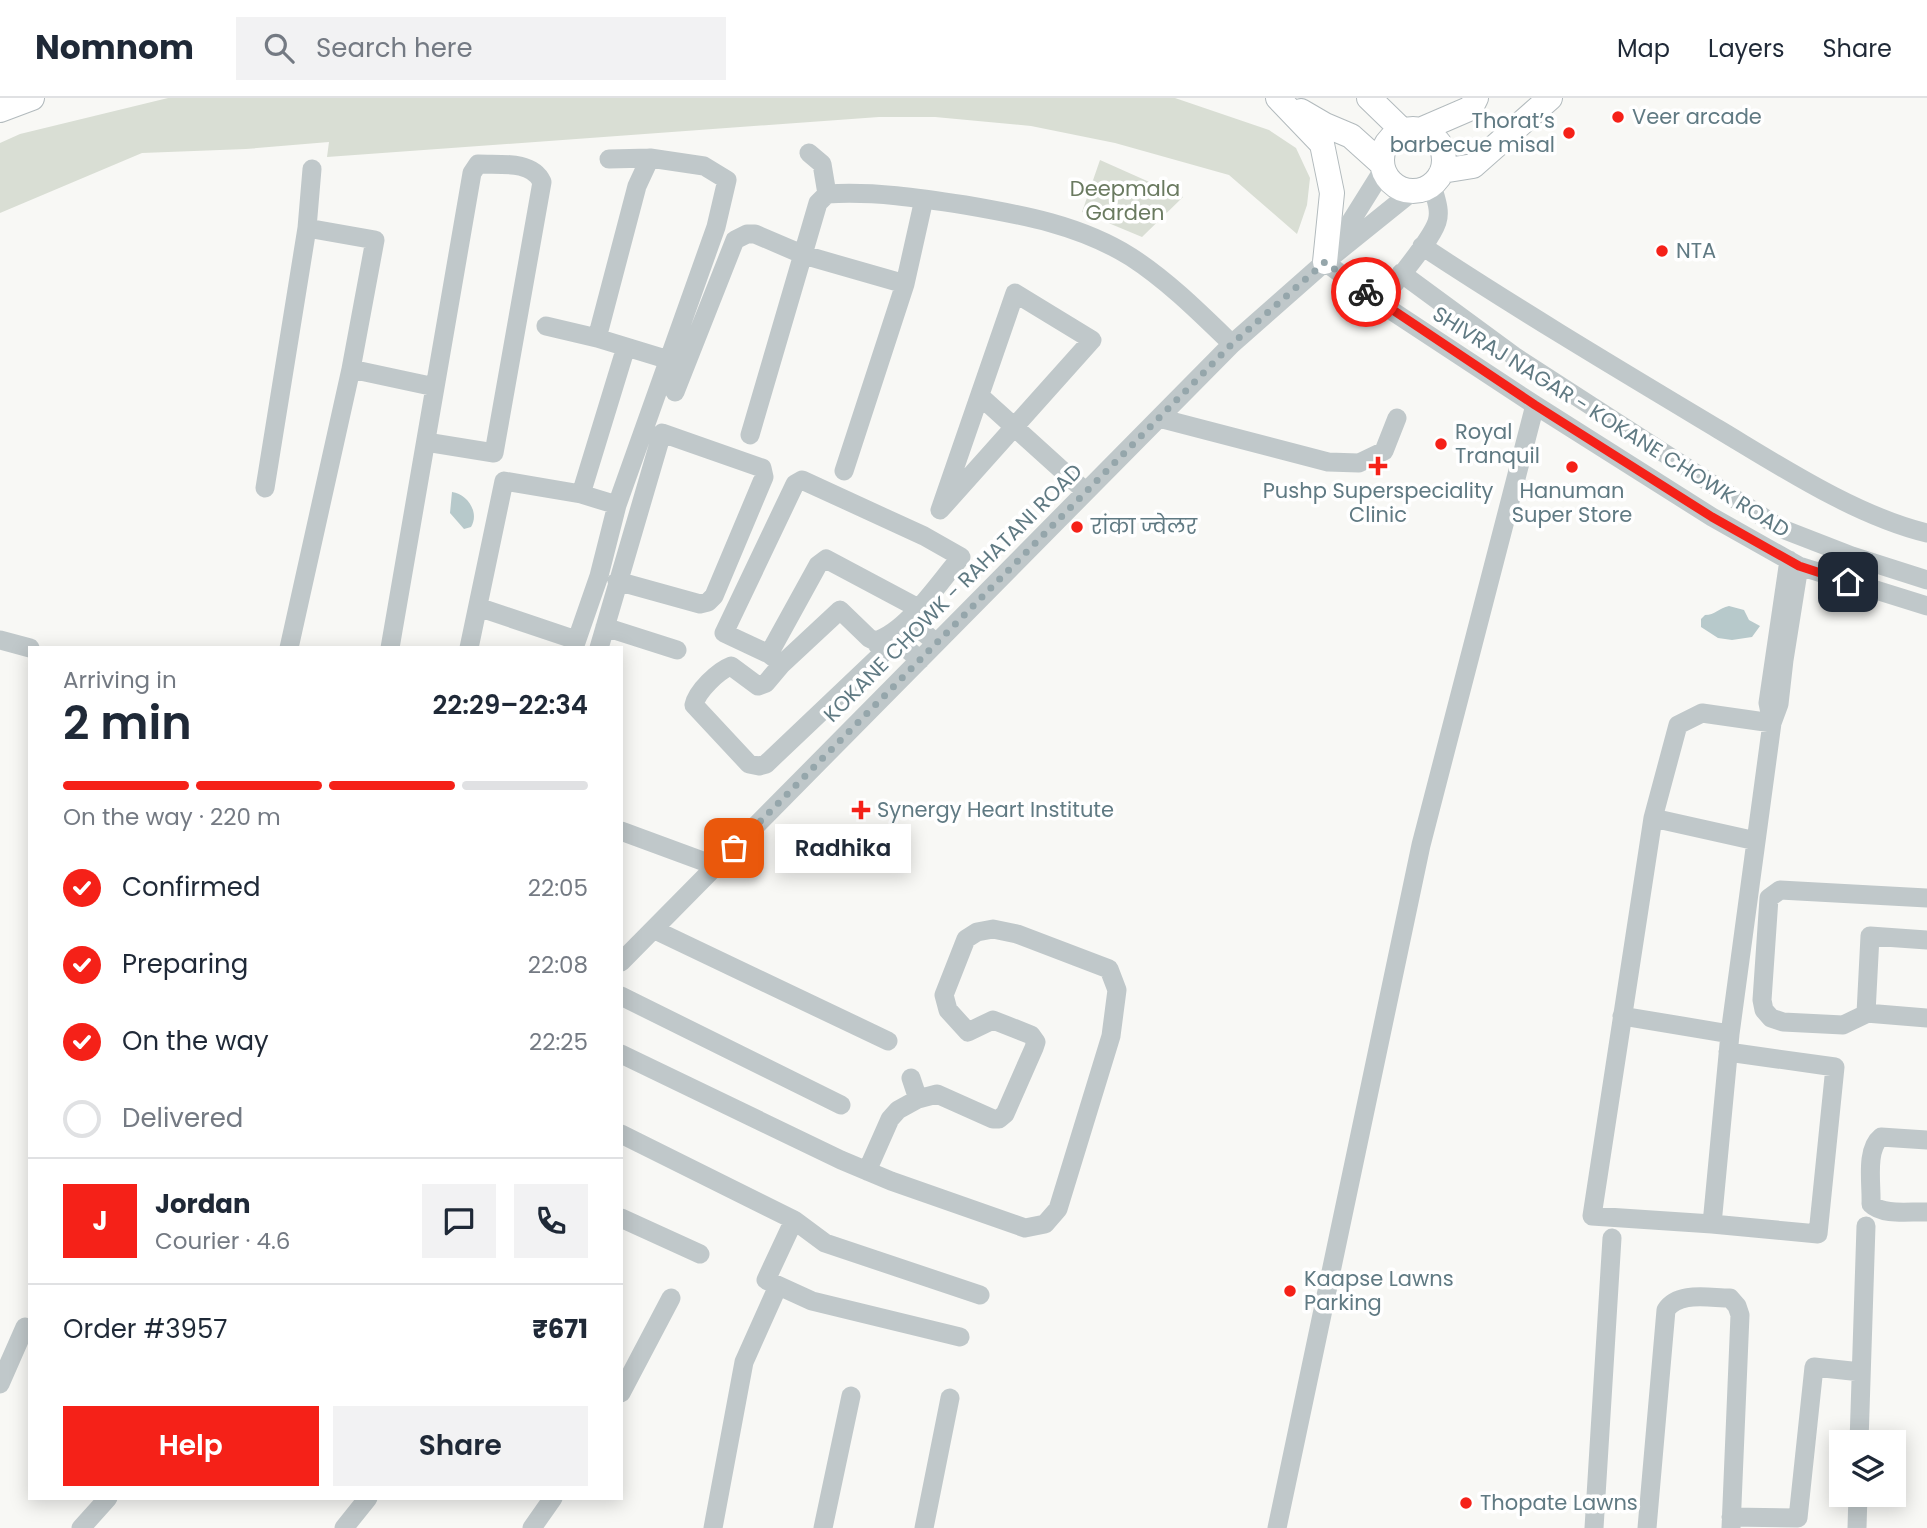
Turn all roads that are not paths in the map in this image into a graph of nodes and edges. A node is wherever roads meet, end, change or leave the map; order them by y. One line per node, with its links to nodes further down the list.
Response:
1 (32, 98): 6 (main road)
2 (1278, 98): 11 (main road); 19 (main road)
3 (1369, 98): 7 (main road)
4 (1476, 98): 7 (main road)
5 (1549, 98): 13 (main road)
6 (0, 110)
7 (1412, 131): 11 (main road); 13 (main road)
8 (809, 153): 14 (street)
9 (650, 158): 10 (street); 24 (street); 27 (street)
10 (609, 159)
11 (1382, 167): 13 (main road); 19 (street)
12 (312, 169): 16 (street)
13 (1429, 182): 17 (street); 19 (street)
14 (827, 194): 15 (street); 18 (street)
15 (924, 198): 21 (street); 25 (street)
16 (307, 228): 28 (street); 39 (street)
17 (1422, 246): 20 (street); 43 (street)
18 (804, 255): 21 (street); 30 (street); 36 (street)
19 (1325, 262): 22 (street, SHIVRAJ NAGAR - KOKANE CHOWK ROAD); 25 (street, KOKANE CHOWK - RAHATANI ROAD)
20 (1401, 273): 22 (street); 46 (street, SHIVRAJ NAGAR - KOKANE CHOWK ROAD)
21 (905, 284): 38 (street)
22 (1380, 303): 32 (street, SHIVRAJ NAGAR - KOKANE CHOWK ROAD)
23 (546, 326): 24 (street)
24 (597, 338): 26 (street)
25 (1232, 344): 33 (street, KOKANE CHOWK - RAHATANI ROAD)
26 (626, 347): 27 (street); 41 (street)
27 (668, 360): 42 (street)
28 (351, 369): 29 (street); 57 (street)
29 (435, 387): 37 (street); 37 (street)
30 (675, 392)
31 (980, 396): 35 (street); 35 (street); 35 (street)
32 (1535, 405): 44 (street, SHIVRAJ NAGAR - KOKANE CHOWK ROAD); 116 (street)
33 (1159, 418): 34 (street); 40 (street, KOKANE CHOWK - RAHATANI ROAD)
34 (1396, 418)
35 (1013, 426): 40 (street)
36 (750, 435)
37 (426, 442): 58 (street)
38 (844, 471)
39 (265, 488)
40 (1085, 491): 55 (street, KOKANE CHOWK - RAHATANI ROAD)
41 (581, 494): 42 (street); 48 (street)
42 (617, 505): 56 (street)
43 (1927, 533)
44 (1794, 563): 47 (street, SHIVRAJ NAGAR - KOKANE CHOWK ROAD); 65 (street)
45 (617, 580): 45 (street); 51 (street)
46 (1927, 580)
47 (1927, 606)
48 (478, 607): 53 (street); 59 (street)
49 (918, 608): 50 (street); 63 (street); 63 (street)
50 (902, 626): 54 (street); 55 (street); 64 (street)
51 (605, 627): 60 (street); 62 (street)
52 (0, 640): 61 (street)
53 (549, 640): 56 (street)
54 (875, 641): 63 (street); 63 (street)
55 (936, 643): 64 (street, KOKANE CHOWK - RAHATANI ROAD)
56 (575, 644)
57 (289, 646)
58 (390, 646)
59 (469, 646)
60 (599, 646)
61 (28, 647)
62 (677, 650)
63 (775, 659)
64 (920, 660): 69 (street, KOKANE CHOWK - RAHATANI ROAD)
65 (1772, 723): 66 (street); 68 (street)
66 (1653, 818): 68 (street); 76 (street)
67 (623, 832): 69 (street)
68 (1756, 841): 79 (street)
69 (716, 866): 71 (street, KOKANE CHOWK - RAHATANI ROAD)
70 (1927, 898): 75 (street)
71 (655, 929): 73 (street, KOKANE CHOWK - RAHATANI ROAD); 78 (street)
72 (1927, 940): 75 (street)
73 (623, 960)
74 (623, 997): 83 (street)
75 (1868, 1013): 77 (street)
76 (1622, 1016): 79 (street); 90 (street)
77 (1927, 1018)
78 (888, 1041)
79 (1729, 1043): 90 (street); 90 (street)
80 (623, 1055): 86 (street)
81 (911, 1078): 82 (street)
82 (918, 1099): 86 (street); 86 (street)
83 (841, 1105)
84 (623, 1135): 88 (street)
85 (1927, 1140): 87 (street)
86 (867, 1171)
87 (1927, 1212)
88 (794, 1220): 94 (street); 95 (street)
89 (623, 1221): 93 (street)
90 (1712, 1224)
91 (1866, 1226): 99 (street)
92 (1612, 1238): 117 (street)
93 (700, 1254)
94 (778, 1286): 98 (street); 113 (street)
95 (980, 1295)
96 (671, 1298): 101 (street)
97 (25, 1327): 100 (street)
98 (960, 1337)
99 (1861, 1372): 104 (street); 109 (street)
100 (0, 1384)
101 (623, 1389)
102 (851, 1396): 114 (street)
103 (950, 1398): 115 (street)
104 (1859, 1430)
105 (106, 1500): 110 (street)
106 (366, 1500): 111 (street)
107 (553, 1500): 112 (street)
108 (1858, 1507): 119 (street)
109 (1731, 1523): 118 (street)
110 (81, 1528)
111 (344, 1528)
112 (532, 1528)
113 (713, 1528)
114 (823, 1528)
115 (924, 1528)
116 (1277, 1528)
117 (1594, 1528)
118 (1647, 1528)
119 (1857, 1528)

